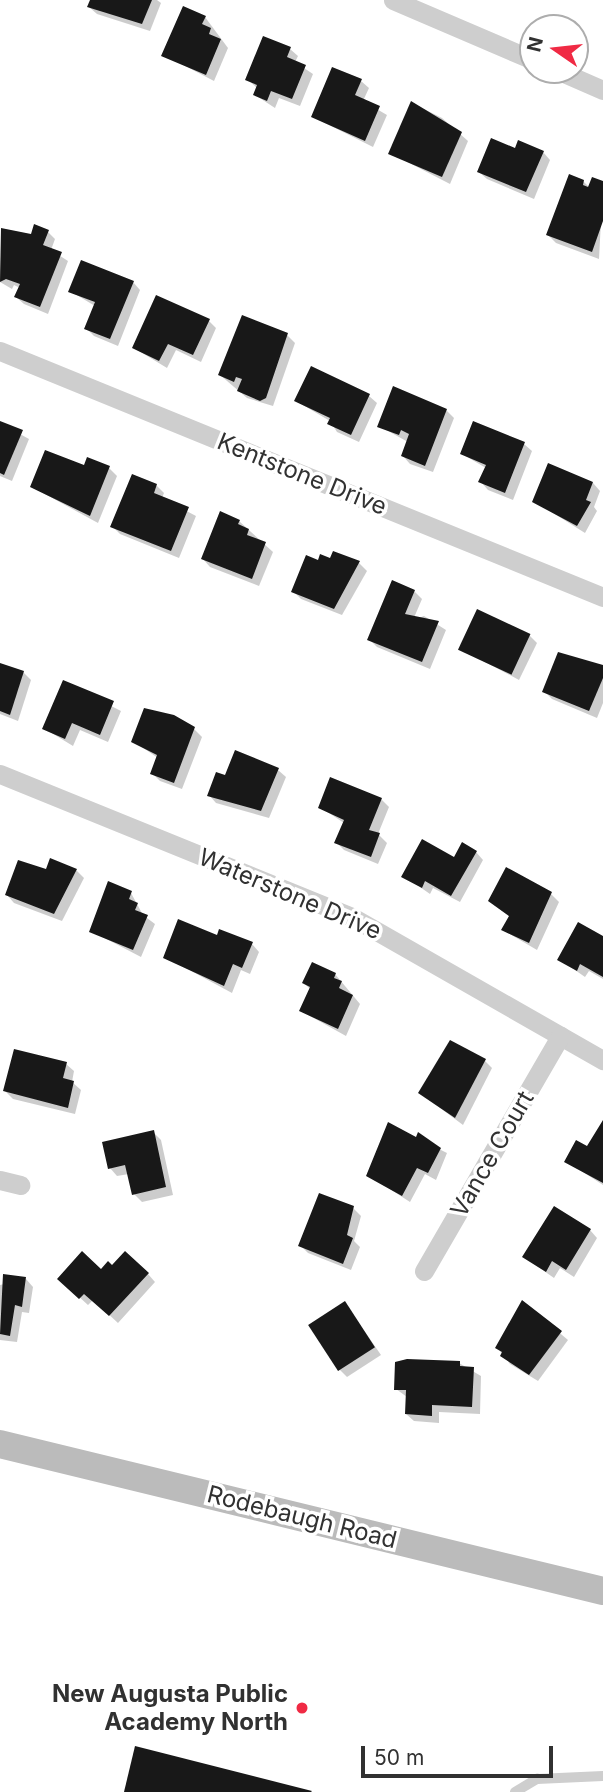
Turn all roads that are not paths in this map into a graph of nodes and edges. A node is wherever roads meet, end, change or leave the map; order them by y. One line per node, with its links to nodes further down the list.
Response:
1 (393, 0): 2 (street)
2 (519, 54)
3 (0, 351): 4 (street, Kentstone Drive)
4 (603, 597)
5 (0, 774): 6 (street, Waterstone Drive)
6 (560, 1036): 7 (street, Waterstone Drive); 10 (street, Vance Court)
7 (603, 1060)
8 (0, 1180): 9 (street)
9 (19, 1185)
10 (424, 1271)
11 (0, 1444): 12 (street, Rodebaugh Road)
12 (603, 1591)
13 (603, 1776): 14 (lane)
14 (515, 1792)

